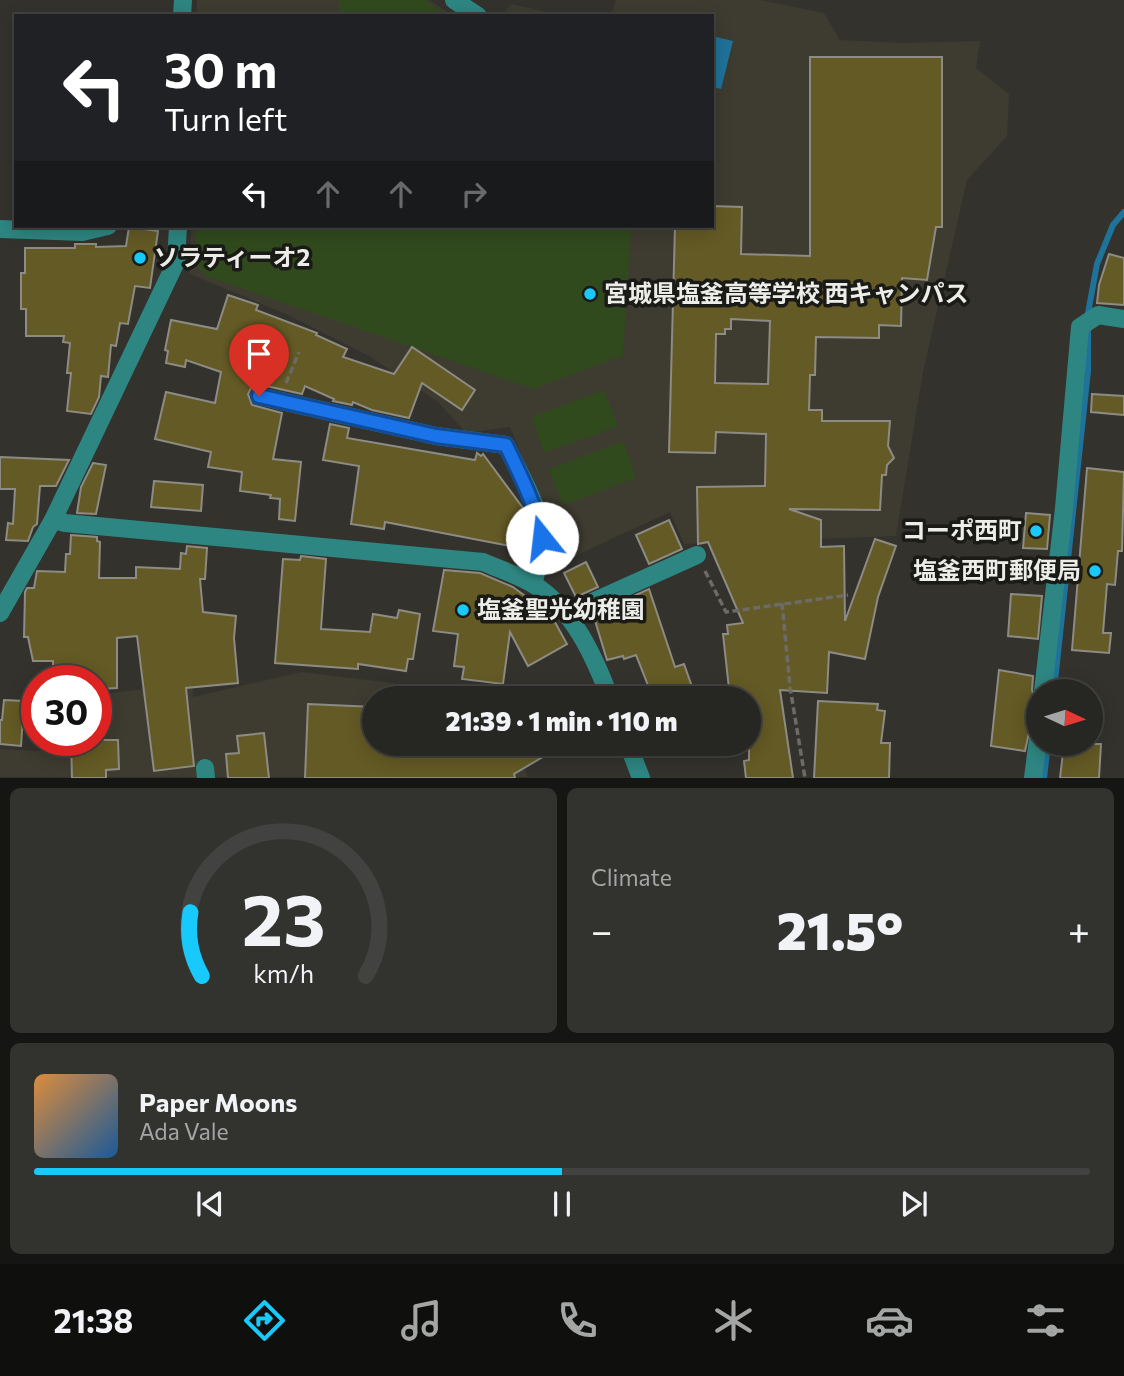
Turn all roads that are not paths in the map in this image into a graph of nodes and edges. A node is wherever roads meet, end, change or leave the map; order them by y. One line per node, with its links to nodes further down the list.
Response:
1 (453, 0): 2 (street)
2 (475, 14)
3 (99, 228): 5 (street)
4 (178, 228): 8 (street)
5 (0, 229)
6 (1124, 319): 13 (street)
7 (259, 396): 10 (street)
8 (53, 520): 10 (street); 11 (street)
9 (697, 555): 12 (street)
10 (533, 584): 12 (street)
11 (0, 613)
12 (566, 614): 14 (street)
13 (1044, 679)
14 (605, 686)
15 (633, 756): 17 (street)
16 (1036, 756): 18 (street)
17 (641, 778)
18 (1033, 778)

